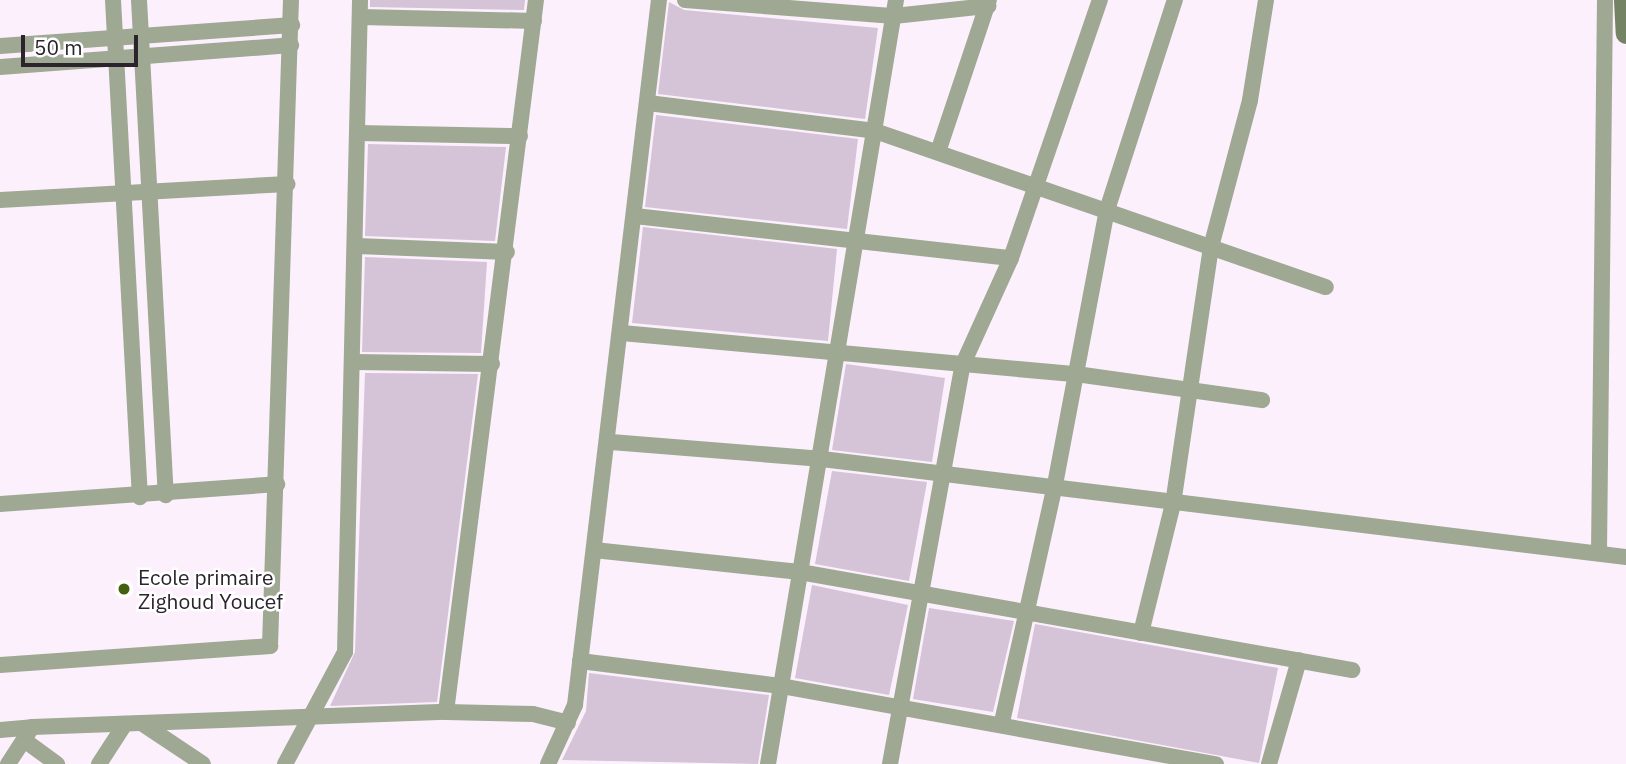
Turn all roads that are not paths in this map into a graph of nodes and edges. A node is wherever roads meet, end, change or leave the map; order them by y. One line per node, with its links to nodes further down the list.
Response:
1 (113, 0): 19 (street)
2 (139, 0): 18 (street)
3 (291, 0): 16 (street)
4 (536, 0): 15 (street)
5 (659, 0): 25 (street)
6 (684, 0): 14 (street)
7 (1100, 0): 31 (street)
8 (1175, 0): 35 (street)
9 (1266, 0): 39 (street)
10 (1605, 0): 61 (street)
11 (1623, 0): 17 (street)
12 (989, 3): 14 (street); 29 (street)
13 (360, 8): 15 (street); 27 (street)
14 (895, 8): 26 (street)
15 (534, 21): 28 (street)
16 (292, 25): 18 (street); 20 (street)
17 (1626, 33)
18 (140, 36): 19 (street); 22 (street)
19 (115, 39): 21 (street); 23 (street)
20 (291, 45): 22 (street); 30 (street)
21 (0, 46)
22 (141, 55): 23 (street); 32 (street)
23 (116, 57): 24 (street); 33 (street)
24 (0, 67)
25 (648, 103): 26 (street); 36 (street)
26 (875, 131): 29 (street); 37 (street)
27 (358, 133): 28 (street); 38 (street)
28 (520, 136): 40 (street)
29 (938, 152): 31 (street)
30 (288, 184): 32 (street); 54 (street)
31 (1036, 186): 35 (street); 41 (street)
32 (150, 192): 33 (street); 56 (street)
33 (122, 194): 34 (street); 57 (street)
34 (0, 200)
35 (1107, 210): 39 (street); 48 (street)
36 (635, 216): 37 (street); 43 (street)
37 (856, 239): 41 (street); 44 (street)
38 (357, 246): 40 (street); 45 (street)
39 (1211, 247): 42 (street); 49 (street)
40 (507, 251): 46 (street)
41 (1011, 258): 47 (street)
42 (1326, 287)
43 (622, 333): 44 (street); 51 (street)
44 (837, 352): 47 (street); 52 (street)
45 (354, 362): 46 (street); 74 (street)
46 (492, 364): 73 (street)
47 (963, 364): 48 (street); 53 (street)
48 (1076, 374): 49 (street); 55 (street)
49 (1187, 390): 50 (street); 59 (street)
50 (1262, 400)
51 (611, 442): 52 (street); 60 (street)
52 (822, 459): 53 (street); 63 (street)
53 (940, 475): 55 (street); 64 (street)
54 (277, 484): 56 (street); 69 (street)
55 (1055, 490): 59 (street); 65 (street)
56 (166, 495): 57 (street)
57 (140, 497): 58 (street)
58 (0, 504)
59 (1173, 504): 61 (street); 66 (street)
60 (594, 550): 63 (street); 68 (street)
61 (1599, 554): 62 (street)
62 (1626, 556)
63 (800, 572): 64 (street); 71 (street)
64 (918, 594): 65 (street); 72 (street)
65 (1025, 613): 66 (street); 75 (street)
66 (1142, 633): 67 (street)
67 (1299, 660): 70 (street); 91 (street)
68 (580, 661): 71 (street); 76 (street)
69 (0, 665)
70 (1352, 670)
71 (781, 685): 72 (street); 88 (street)
72 (899, 705): 75 (street); 89 (street)
73 (446, 712): 74 (street); 76 (street)
74 (309, 719): 78 (street); 86 (street)
75 (1002, 722): 81 (street)
76 (568, 723): 87 (street)
77 (125, 724): 78 (street); 80 (street); 84 (street)
78 (144, 724): 85 (street)
79 (0, 730): 80 (street)
80 (28, 734): 82 (street); 83 (street)
81 (1176, 760): 90 (street)
82 (8, 764)
83 (57, 764)
84 (99, 764)
85 (203, 764)
86 (285, 764)
87 (548, 764)
88 (768, 764)
89 (890, 764)
90 (1216, 764)
91 (1269, 764)

